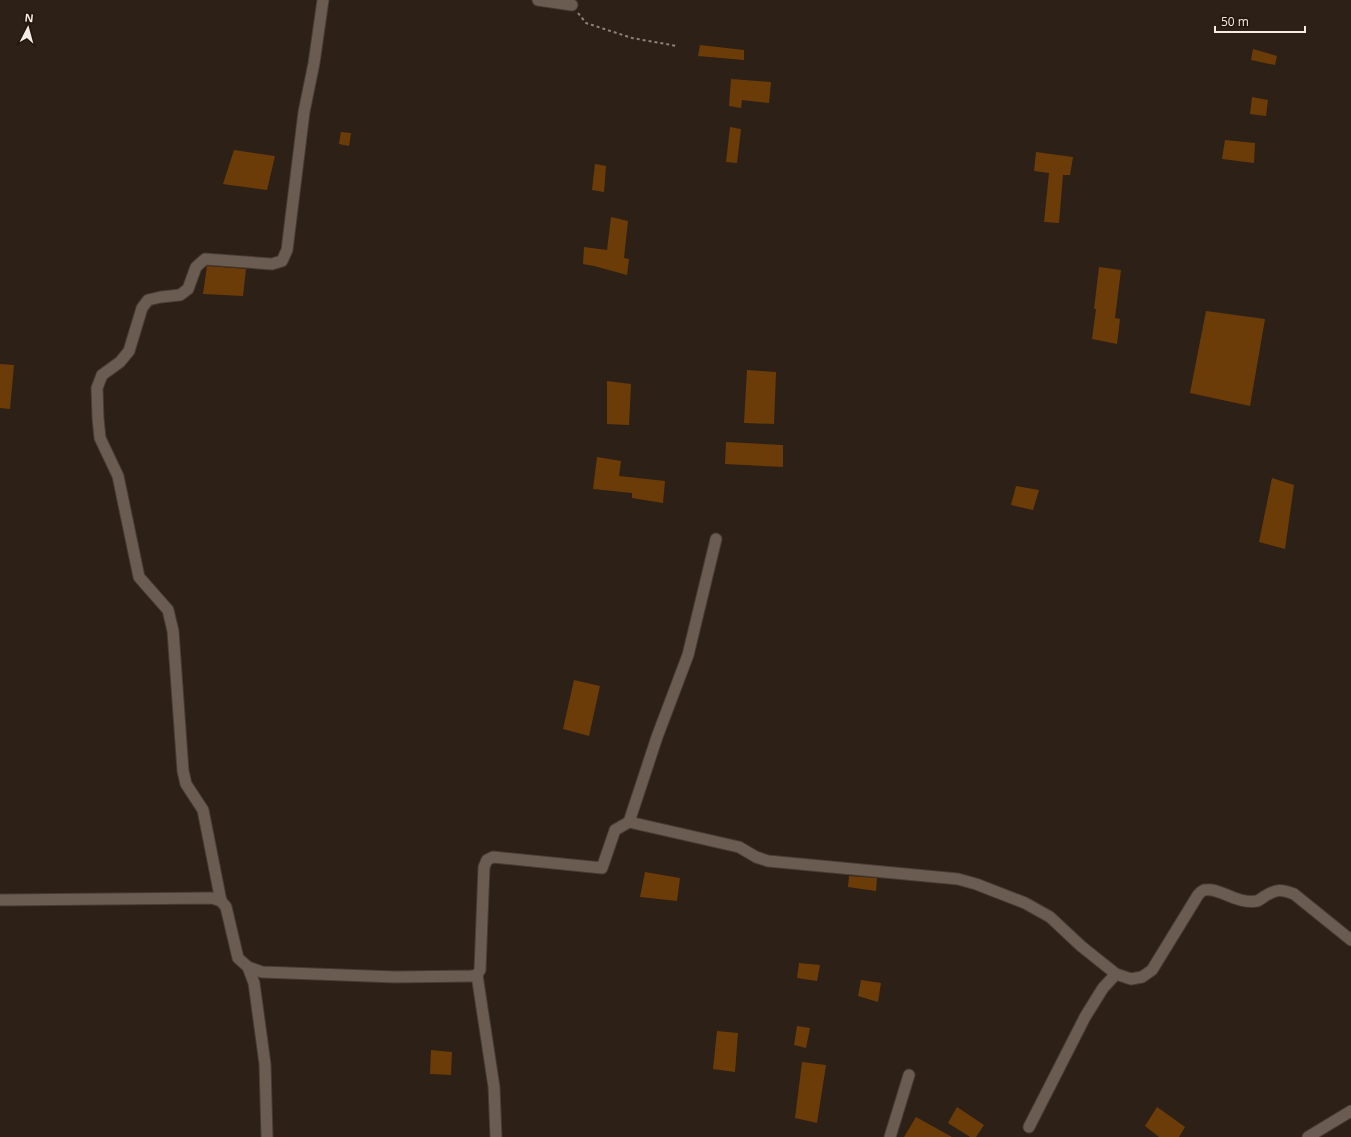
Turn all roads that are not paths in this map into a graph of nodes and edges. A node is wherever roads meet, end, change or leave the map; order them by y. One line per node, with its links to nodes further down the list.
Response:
1 (323, 0): 7 (street)
2 (538, 0): 3 (street)
3 (572, 5)
4 (716, 539): 5 (street)
5 (628, 822): 10 (street); 11 (street)
6 (0, 900): 7 (street)
7 (221, 901): 9 (street)
8 (1351, 940): 10 (street)
9 (248, 967): 11 (street); 15 (street)
10 (1116, 974): 14 (street)
11 (477, 975): 16 (street)
12 (909, 1075): 17 (street)
13 (1351, 1111): 18 (street)
14 (1029, 1127)
15 (267, 1137)
16 (496, 1137)
17 (890, 1137)
18 (1308, 1137)

